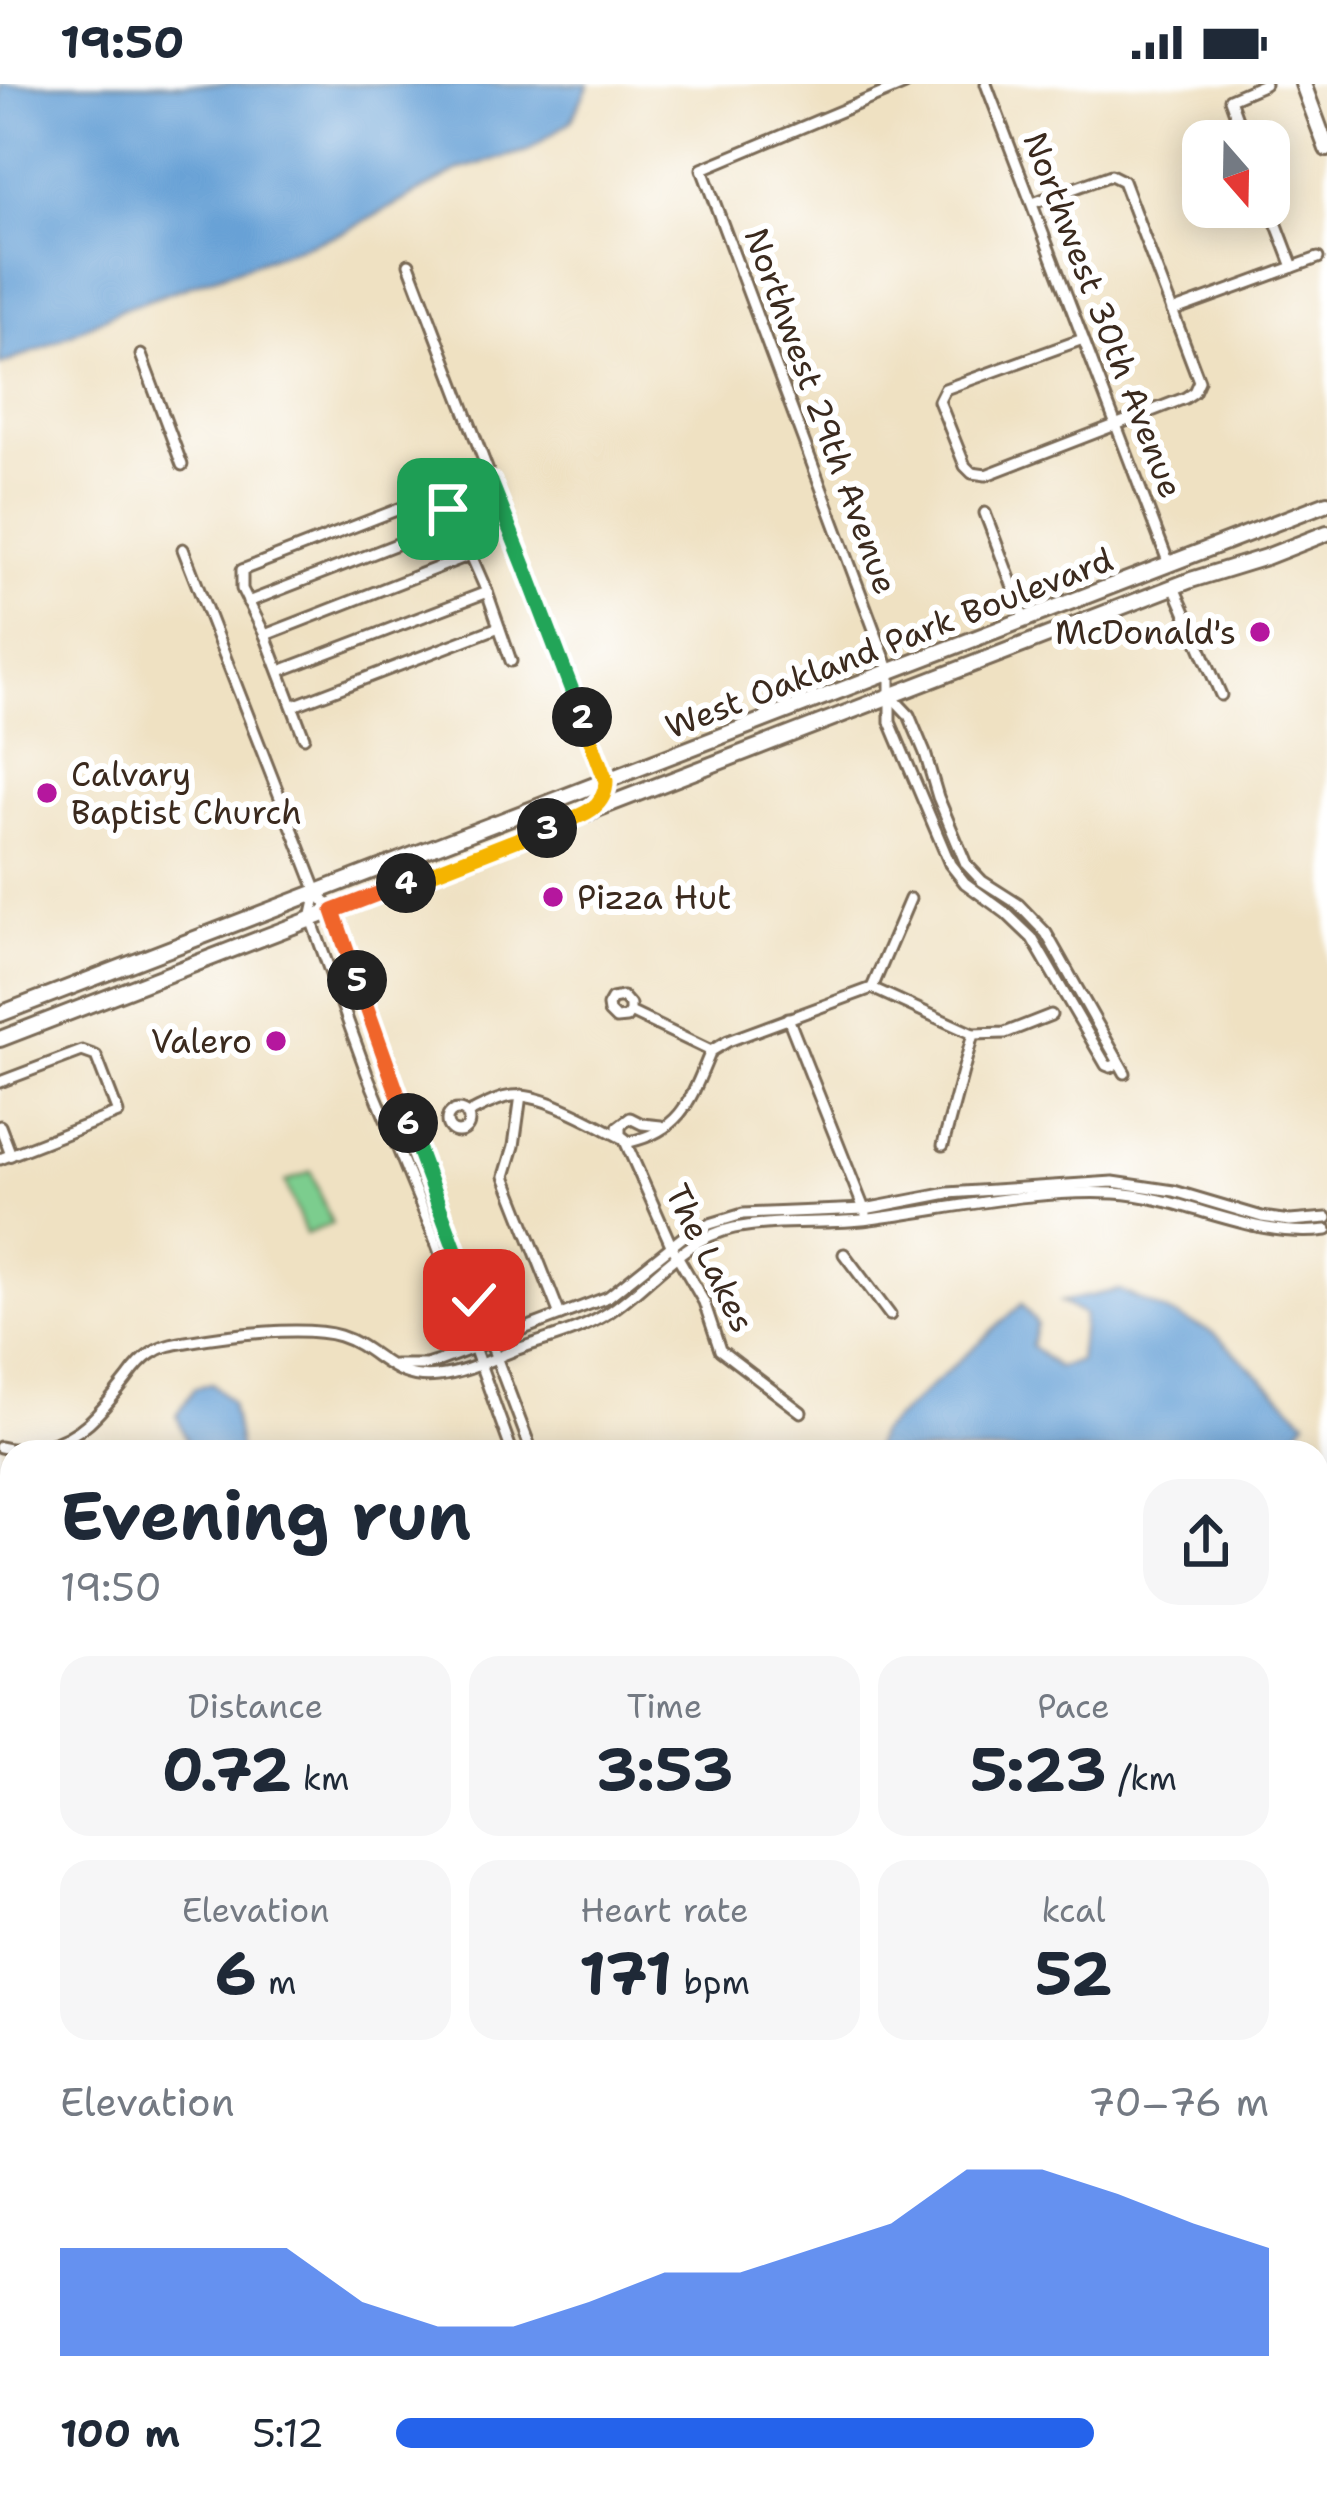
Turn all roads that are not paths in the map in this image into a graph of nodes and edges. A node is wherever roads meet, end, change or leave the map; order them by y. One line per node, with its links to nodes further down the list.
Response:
1 (905, 84): 36 (street, Northwest 29th Avenue)
2 (986, 84): 7 (street, Northwest 30th Avenue)
3 (1264, 84): 5 (street)
4 (1303, 84): 6 (main road)
5 (1237, 120)
6 (1327, 149)
7 (1033, 203): 12 (street); 13 (street, Northwest 30th Avenue)
8 (1278, 228): 11 (street)
9 (1318, 257): 11 (street)
10 (409, 264): 17 (street)
11 (1293, 266): 12 (street)
12 (1172, 311): 15 (street)
13 (1083, 339): 15 (street, Northwest 30th Avenue); 15 (street)
14 (141, 355): 16 (street)
15 (1115, 425): 26 (street, Northwest 30th Avenue)
16 (182, 465)
17 (491, 482): 19 (street); 42 (street)
18 (1327, 503): 24 (main road, West Oakland Park Boulevard)
19 (448, 509): 21 (street); 30 (street)
20 (985, 513): 31 (street)
21 (456, 521): 25 (street); 30 (street)
22 (1327, 532): 27 (main road, West Oakland Park Boulevard)
23 (183, 549): 48 (street)
24 (1199, 553): 26 (main road, West Oakland Park Boulevard); 27 (main road)
25 (470, 555): 28 (street); 33 (street)
26 (1168, 564): 29 (main road); 31 (main road, West Oakland Park Boulevard)
27 (1174, 587): 29 (main road, West Oakland Park Boulevard); 37 (street)
28 (487, 592): 32 (street); 35 (street)
29 (1153, 595): 38 (main road, West Oakland Park Boulevard)
30 (248, 602): 33 (street)
31 (1024, 619): 36 (main road, West Oakland Park Boulevard)
32 (499, 627): 34 (street); 39 (street)
33 (265, 635): 35 (street)
34 (511, 661)
35 (280, 671): 39 (street)
36 (890, 672): 38 (street, Northwest 29th Avenue); 41 (main road, West Oakland Park Boulevard)
37 (1221, 695)
38 (892, 696): 43 (main road, West Oakland Park Boulevard); 45 (street); 46 (street, Northwest 29th Avenue)
39 (293, 706): 40 (street)
40 (304, 737)
41 (645, 767): 42 (main road, West Oakland Park Boulevard); 43 (main road)
42 (606, 781): 44 (main road); 48 (main road, West Oakland Park Boulevard)
43 (620, 800): 44 (main road, West Oakland Park Boulevard)
44 (593, 810): 51 (main road, West Oakland Park Boulevard)
45 (969, 867): 46 (street); 47 (street)
46 (958, 875): 49 (street)
47 (992, 886): 49 (street); 49 (street)
48 (317, 892): 51 (street); 52 (street); 55 (main road, West Oakland Park Boulevard)
49 (984, 897)
50 (910, 899): 53 (street)
51 (333, 911): 52 (main road, West Oakland Park Boulevard); 78 (street)
52 (311, 919): 59 (main road, West Oakland Park Boulevard); 79 (street)
53 (872, 988): 57 (street); 58 (street)
54 (630, 1012): 60 (street)
55 (0, 1015)
56 (1051, 1016): 58 (street)
57 (788, 1018): 60 (street); 71 (street)
58 (973, 1034): 68 (street)
59 (0, 1039)
60 (711, 1051): 64 (street)
61 (0, 1082): 69 (street)
62 (521, 1095): 63 (street); 67 (street); 77 (street)
63 (467, 1114)
64 (672, 1122): 65 (street); 67 (street)
65 (642, 1124): 67 (street, The Lakes); 67 (street)
66 (0, 1126): 69 (street)
67 (629, 1137): 74 (street, The Lakes)
68 (944, 1144)
69 (5, 1157)
70 (1127, 1190): 71 (street); 72 (street); 73 (street)
71 (866, 1214): 74 (street)
72 (1327, 1218)
73 (1327, 1230)
74 (674, 1250): 77 (street); 80 (street); 83 (street, The Lakes)
75 (844, 1254): 76 (street)
76 (890, 1315)
77 (560, 1316): 78 (street)
78 (490, 1341): 79 (street); 80 (street)
79 (475, 1346): 81 (street); 82 (street)
80 (497, 1357): 82 (street); 86 (street)
81 (384, 1362): 82 (street); 84 (street)
82 (480, 1365): 85 (street)
83 (801, 1412)
84 (63, 1440)
85 (508, 1440)
86 (528, 1440)

